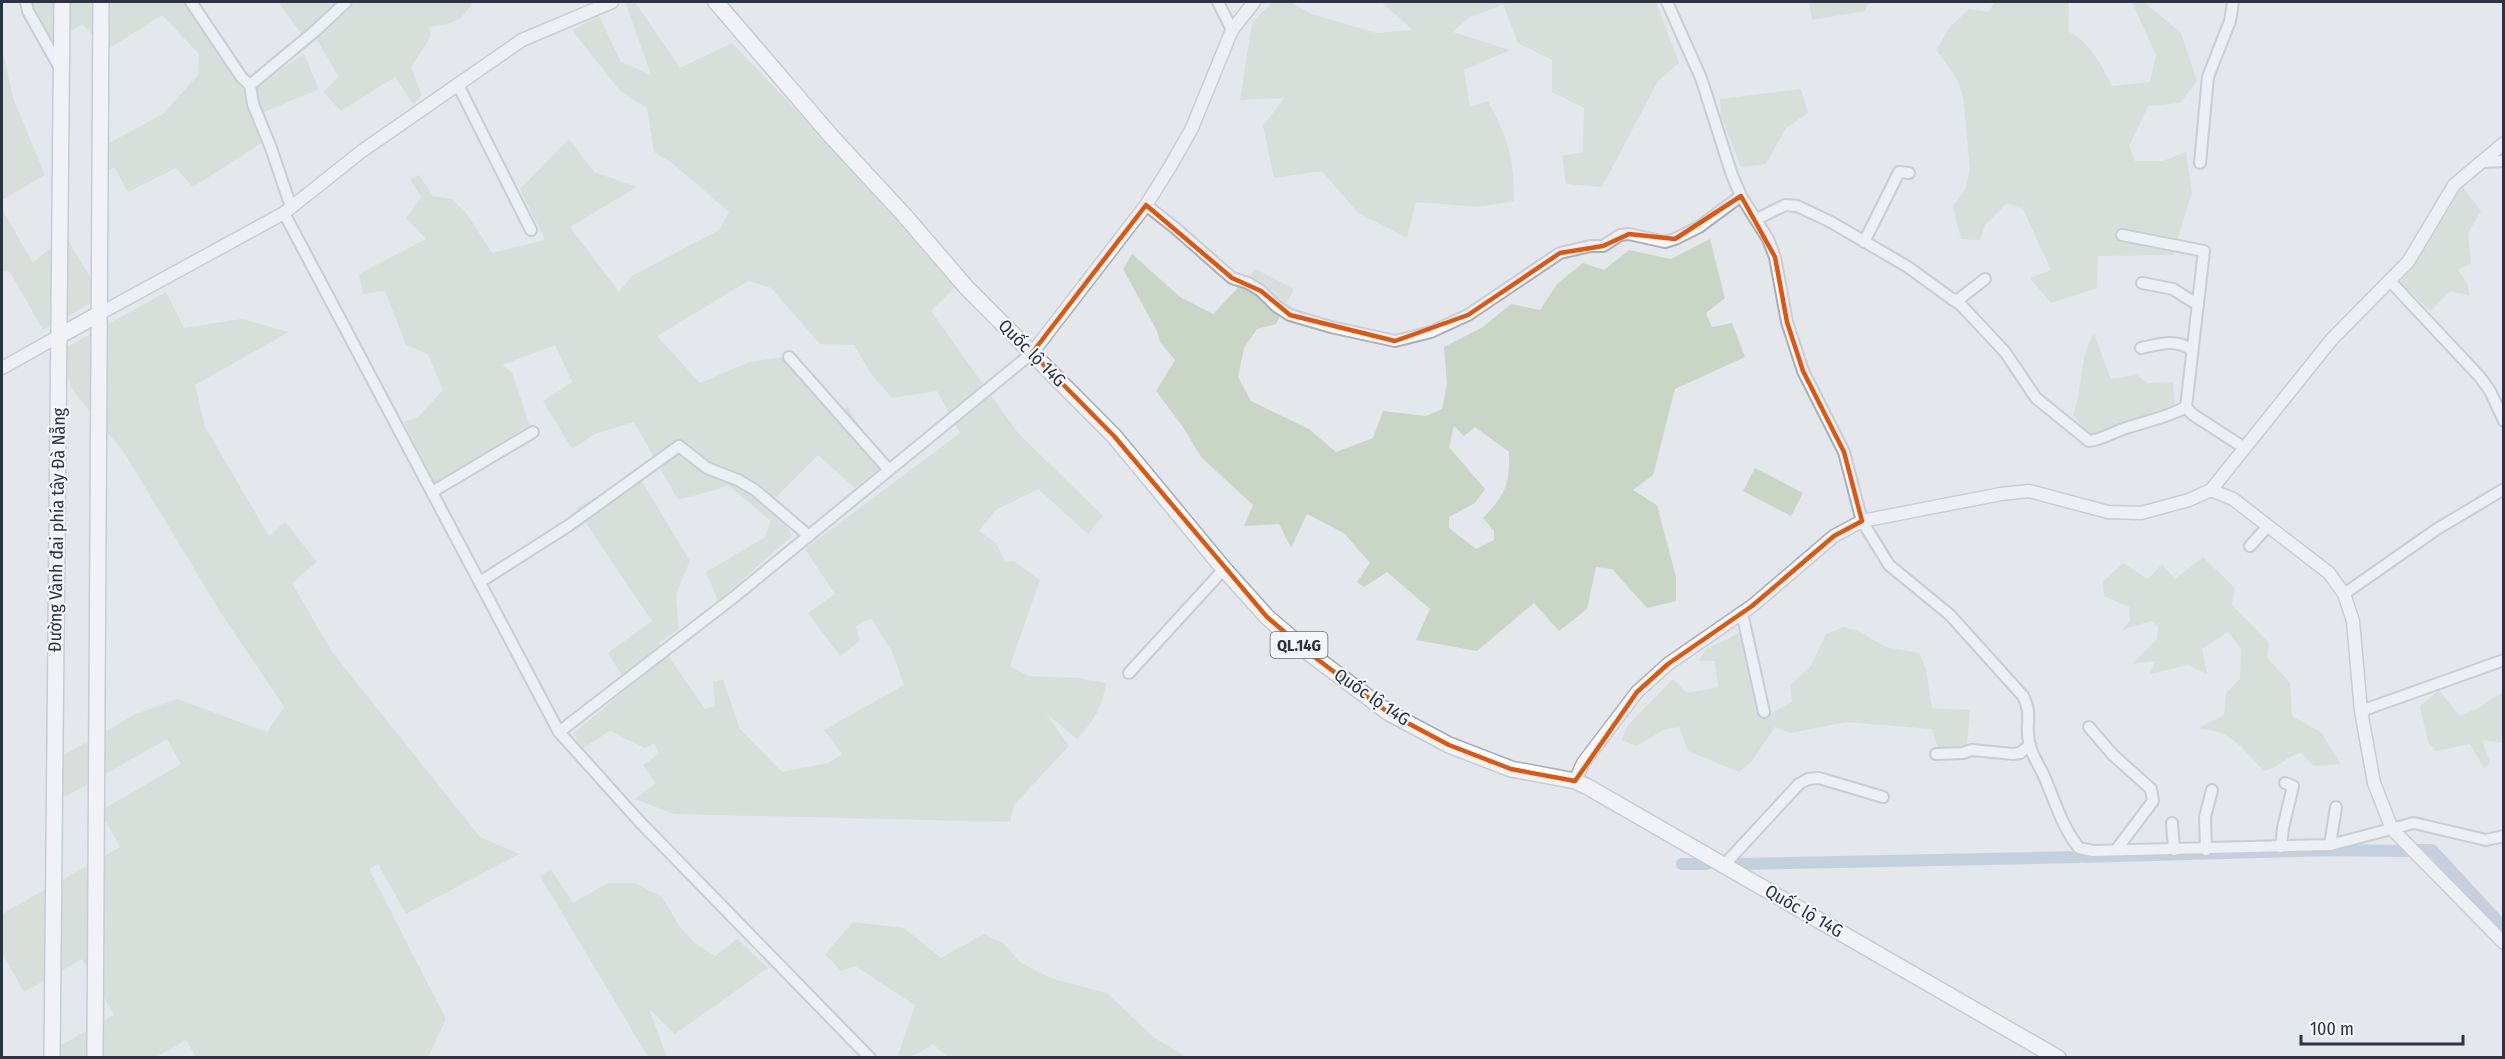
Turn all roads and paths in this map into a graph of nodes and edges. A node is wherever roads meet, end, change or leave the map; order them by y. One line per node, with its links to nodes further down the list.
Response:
1 (26, 2): 13 (street)
2 (62, 2): 13 (main road, Đường Vành đai phía tây Đà Nẵng)
3 (101, 2): 33 (main road)
4 (191, 2): 14 (street)
5 (346, 2): 14 (street)
6 (612, 2): 15 (street)
7 (717, 2): 37 (main road, Quốc lộ 14G / QL.14G)
8 (1218, 2): 12 (street)
9 (1254, 2): 12 (street)
10 (1667, 2): 21 (street)
11 (2233, 2): 19 (street)
12 (1232, 30): 22 (street)
13 (62, 71): 34 (main road, Đường Vành đai phía tây Đà Nẵng)
14 (250, 85): 23 (street)
15 (458, 85): 23 (street); 25 (street)
16 (2504, 143): 18 (street)
17 (2504, 161): 18 (street)
18 (2481, 162): 29 (street)
19 (2200, 163)
20 (1909, 173): 27 (street)
21 (1741, 196): 22 (street); 24 (street)
22 (1146, 205): 37 (street)
23 (287, 210): 33 (street); 47 (street)
24 (1757, 219): 27 (street); 48 (street)
25 (531, 230)
26 (2122, 236): 32 (street)
27 (1864, 242): 31 (street)
28 (1985, 279): 31 (street)
29 (2389, 280): 41 (street); 43 (street)
30 (2142, 283): 32 (street)
31 (1952, 299): 40 (street)
32 (2198, 306): 36 (street)
33 (99, 314): 34 (main road); 80 (main road)
34 (59, 336): 39 (street); 79 (main road, Đường Vành đai phía tây Đà Nẵng)
35 (2141, 348): 36 (street)
36 (2192, 350): 40 (street)
37 (1032, 353): 44 (street); 52 (main road, Quốc lộ 14G / QL.14G)
38 (789, 357): 44 (street)
39 (2, 368)
40 (2186, 407): 43 (street)
41 (2504, 422)
42 (533, 432): 47 (street)
43 (2243, 447): 46 (street)
44 (888, 470): 50 (street)
45 (2504, 489): 54 (street)
46 (2211, 490): 48 (street); 49 (street)
47 (432, 492): 53 (street)
48 (1862, 521): 55 (street); 62 (street)
49 (2268, 526): 51 (street); 54 (street)
50 (808, 536): 53 (street); 61 (street)
51 (2250, 546)
52 (1224, 569): 57 (street); 64 (main road, Quốc lộ 14G / QL.14G)
53 (480, 582): 61 (street)
54 (2344, 594): 58 (street)
55 (1742, 613): 59 (street); 64 (street)
56 (2504, 660): 58 (street)
57 (1130, 673)
58 (2361, 711): 70 (street)
59 (1764, 712)
60 (2089, 727): 74 (street)
61 (559, 732): 81 (street)
62 (2030, 746): 63 (street); 74 (street)
63 (1936, 754)
64 (1575, 781): 77 (main road, Quốc lộ 14G / QL.14G)
65 (2285, 783): 73 (street)
66 (2212, 790): 76 (street)
67 (1883, 797): 77 (street)
68 (2336, 807): 72 (street)
69 (2172, 823): 75 (street)
70 (2392, 829): 71 (street); 72 (street); 78 (street)
71 (2504, 836)
72 (2330, 845): 73 (street)
73 (2281, 847): 76 (street)
74 (2116, 850): 75 (street)
75 (2174, 850): 76 (street)
76 (2206, 850)
77 (1725, 864): 82 (main road, Quốc lộ 14G / QL.14G)
78 (2504, 943)
79 (52, 1058)
80 (95, 1058)
81 (870, 1058)
82 (2058, 1058)

